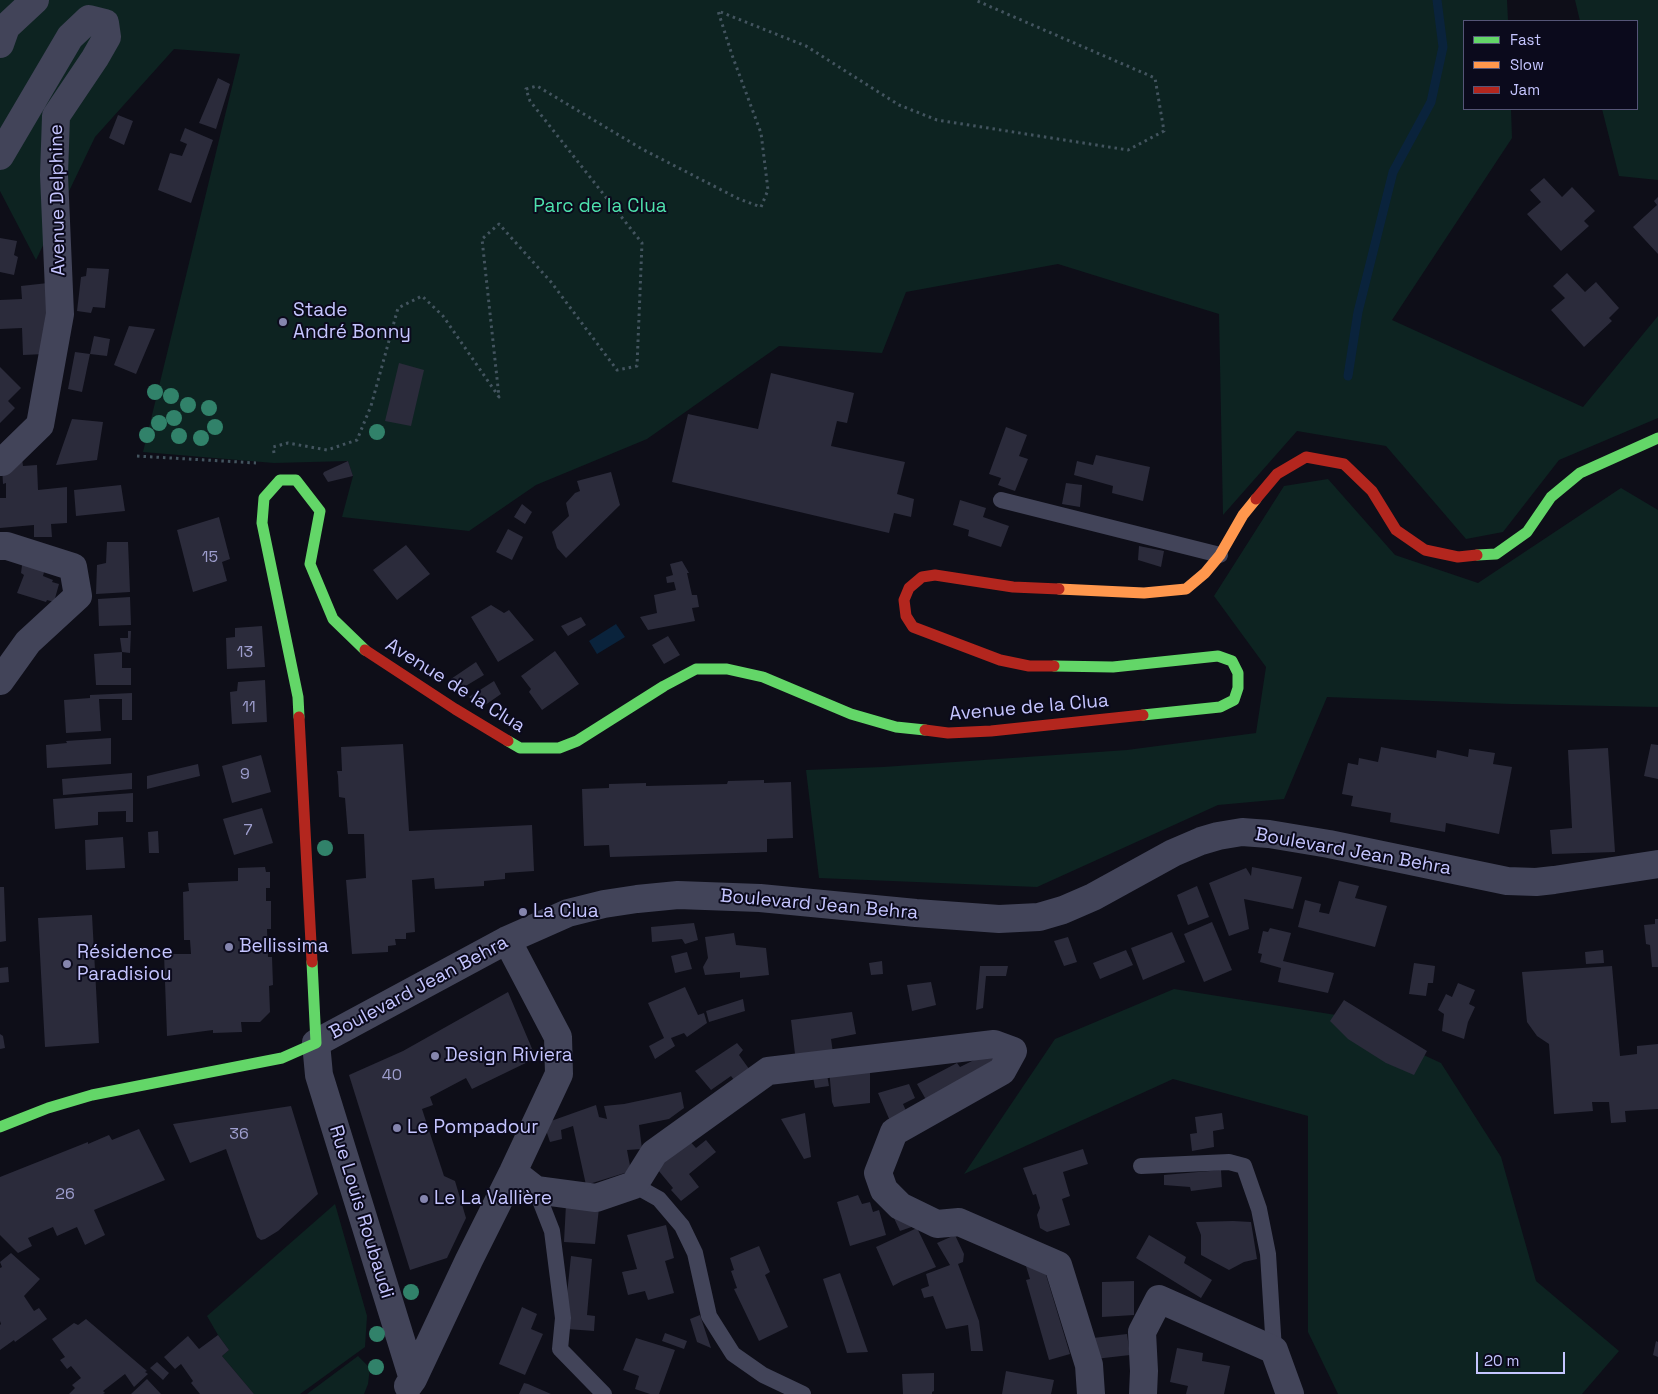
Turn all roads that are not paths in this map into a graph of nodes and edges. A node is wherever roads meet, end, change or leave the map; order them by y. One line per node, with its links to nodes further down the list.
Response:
1 (35, 0): 2 (street)
2 (0, 44)
3 (0, 156): 5 (street, Avenue Delphine)
4 (1658, 438): 8 (street, Avenue de la Clua)
5 (0, 462)
6 (1001, 500): 8 (lane)
7 (0, 546): 9 (street)
8 (1220, 555): 12 (street, Avenue de la Clua)
9 (0, 681)
10 (1658, 864): 11 (street, Boulevard Jean Behra)
11 (507, 940): 12 (street, Boulevard Jean Behra); 15 (street)
12 (316, 1043): 13 (street, Boulevard Jean Behra); 19 (street, Rue Louis Roubaudi)
13 (0, 1127)
14 (1141, 1166): 18 (lane)
15 (513, 1172): 17 (street); 19 (street)
16 (634, 1185): 17 (street); 21 (lane); 22 (street)
17 (536, 1190): 20 (lane)
18 (1274, 1350): 23 (street); 24 (street)
19 (408, 1386)
20 (604, 1394)
21 (803, 1394)
22 (1091, 1394)
23 (1143, 1394)
24 (1290, 1394)

